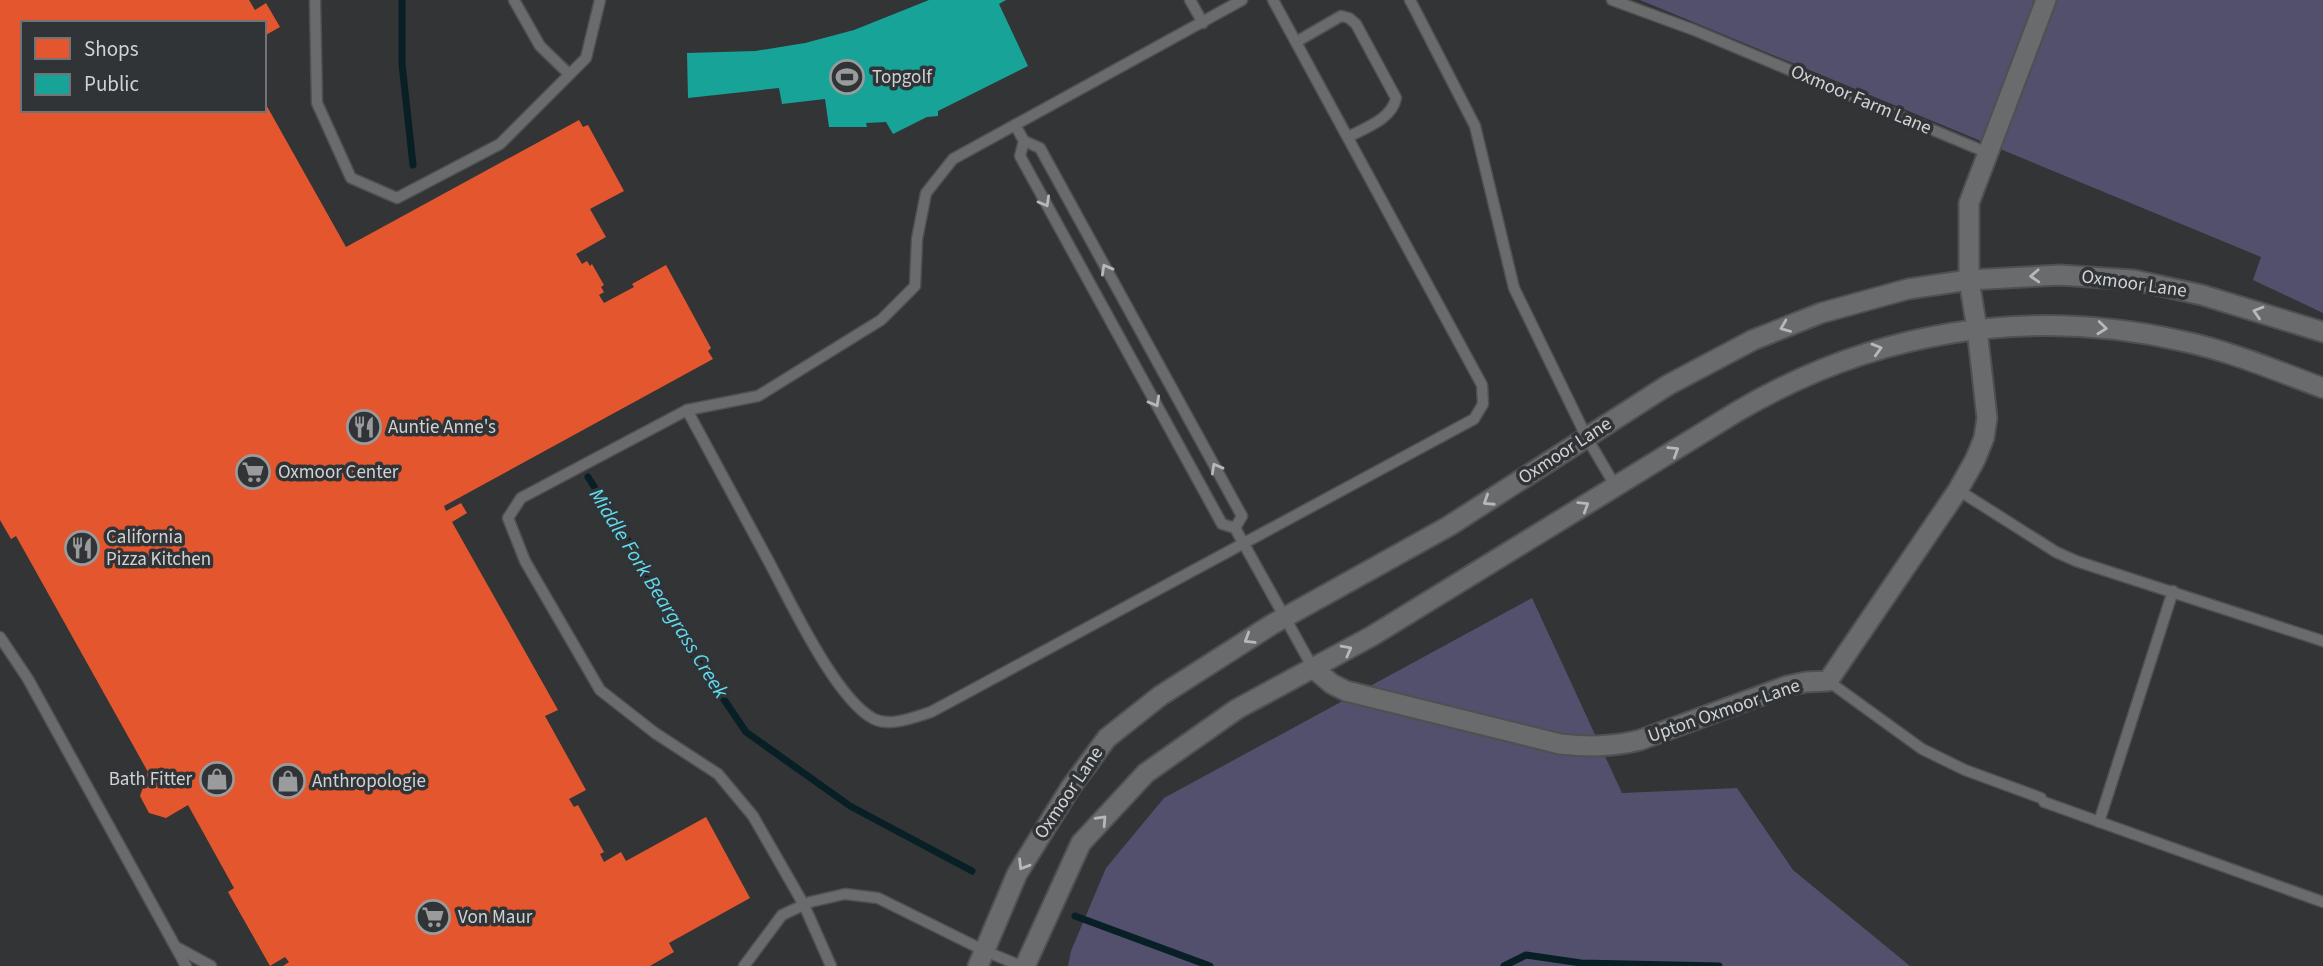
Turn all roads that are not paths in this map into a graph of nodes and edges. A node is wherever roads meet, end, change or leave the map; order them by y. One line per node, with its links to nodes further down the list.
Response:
1 (315, 0): 12 (lane)
2 (514, 0): 12 (lane)
3 (600, 0): 12 (lane)
4 (1190, 0): 10 (lane)
5 (1242, 0): 10 (lane)
6 (1273, 0): 11 (lane)
7 (1410, 0): 22 (lane)
8 (1612, 0): 16 (lane, Oxmoor Farm Lane)
9 (2046, 0): 16 (street)
10 (1203, 23): 13 (lane)
11 (1296, 42): 14 (lane); 14 (lane)
12 (569, 74)
13 (1014, 125): 15 (lane); 21 (lane)
14 (1348, 137): 26 (lane)
15 (1024, 141): 25 (lane, one-way to 25); 25 (lane, one-way to 15)
16 (1989, 153): 17 (street)
17 (1969, 280): 18 (street, Upton Oxmoor Lane); 19 (street, Oxmoor Lane, one-way to 17); 22 (street, Oxmoor Lane, one-way to 22)
18 (1977, 329): 20 (street, Oxmoor Lane, one-way to 20); 23 (street, Oxmoor Lane, one-way to 18); 24 (street, Upton Oxmoor Lane)
19 (2323, 332)
20 (2323, 388)
21 (687, 410): 26 (lane); 35 (lane)
22 (1587, 438): 23 (lane); 28 (street, Oxmoor Lane, one-way to 28)
23 (1616, 486): 31 (street, Oxmoor Lane, one-way to 23)
24 (1958, 490): 27 (lane); 32 (street, Upton Oxmoor Lane)
25 (1234, 528): 26 (lane)
26 (1242, 543): 28 (lane)
27 (2173, 592): 30 (lane); 33 (lane)
28 (1285, 617): 31 (lane); 37 (street, Oxmoor Lane, one-way to 37)
29 (0, 637): 36 (lane)
30 (2323, 641)
31 (1313, 668): 32 (street, Upton Oxmoor Lane); 42 (street, Oxmoor Lane, one-way to 31)
32 (1828, 681): 33 (lane)
33 (2099, 822): 34 (lane)
34 (2323, 902)
35 (804, 905): 37 (lane); 40 (lane); 41 (lane)
36 (176, 948): 38 (lane); 39 (lane)
37 (981, 959): 42 (lane)
38 (186, 966)
39 (211, 966)
40 (744, 966)
41 (831, 966)
42 (1023, 966)

